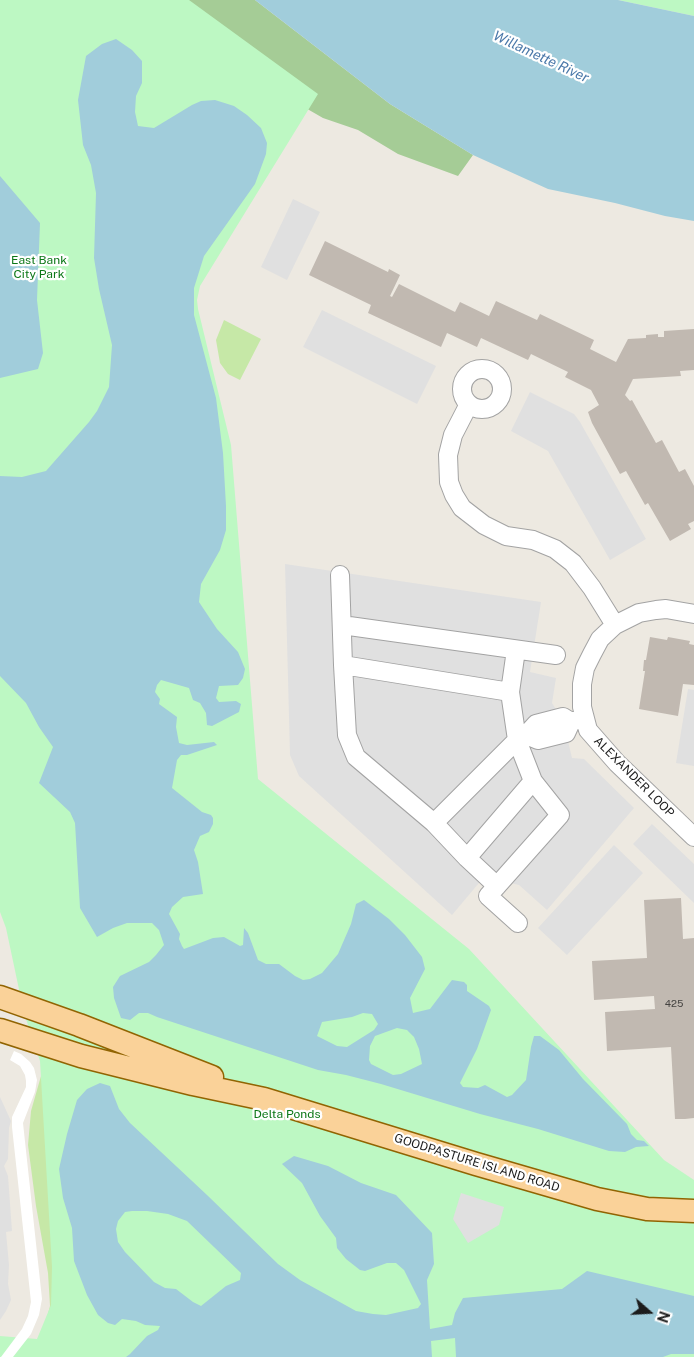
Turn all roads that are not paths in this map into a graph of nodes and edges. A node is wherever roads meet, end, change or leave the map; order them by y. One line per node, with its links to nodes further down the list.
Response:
1 (469, 404): 5 (street)
2 (340, 575): 4 (street)
3 (694, 614): 5 (street, ALEXANDER LOOP)
4 (342, 625): 6 (street); 8 (street)
5 (615, 625): 10 (street, ALEXANDER LOOP)
6 (516, 650): 7 (street); 9 (street)
7 (556, 655)
8 (343, 665): 9 (street); 13 (street)
9 (510, 692): 11 (street)
10 (578, 720): 11 (street); 14 (street, ALEXANDER LOOP)
11 (521, 737): 12 (street); 13 (street)
12 (533, 781): 15 (street); 16 (street)
13 (434, 823): 15 (street)
14 (694, 837)
15 (467, 858): 16 (street)
16 (497, 886): 17 (street)
17 (518, 923)
18 (0, 997): 20 (main road, GOODPASTURE ISLAND ROAD)
19 (0, 1030): 20 (main road, GOODPASTURE ISLAND ROAD)
20 (264, 1098): 21 (main road, GOODPASTURE ISLAND ROAD)
21 (694, 1211)

